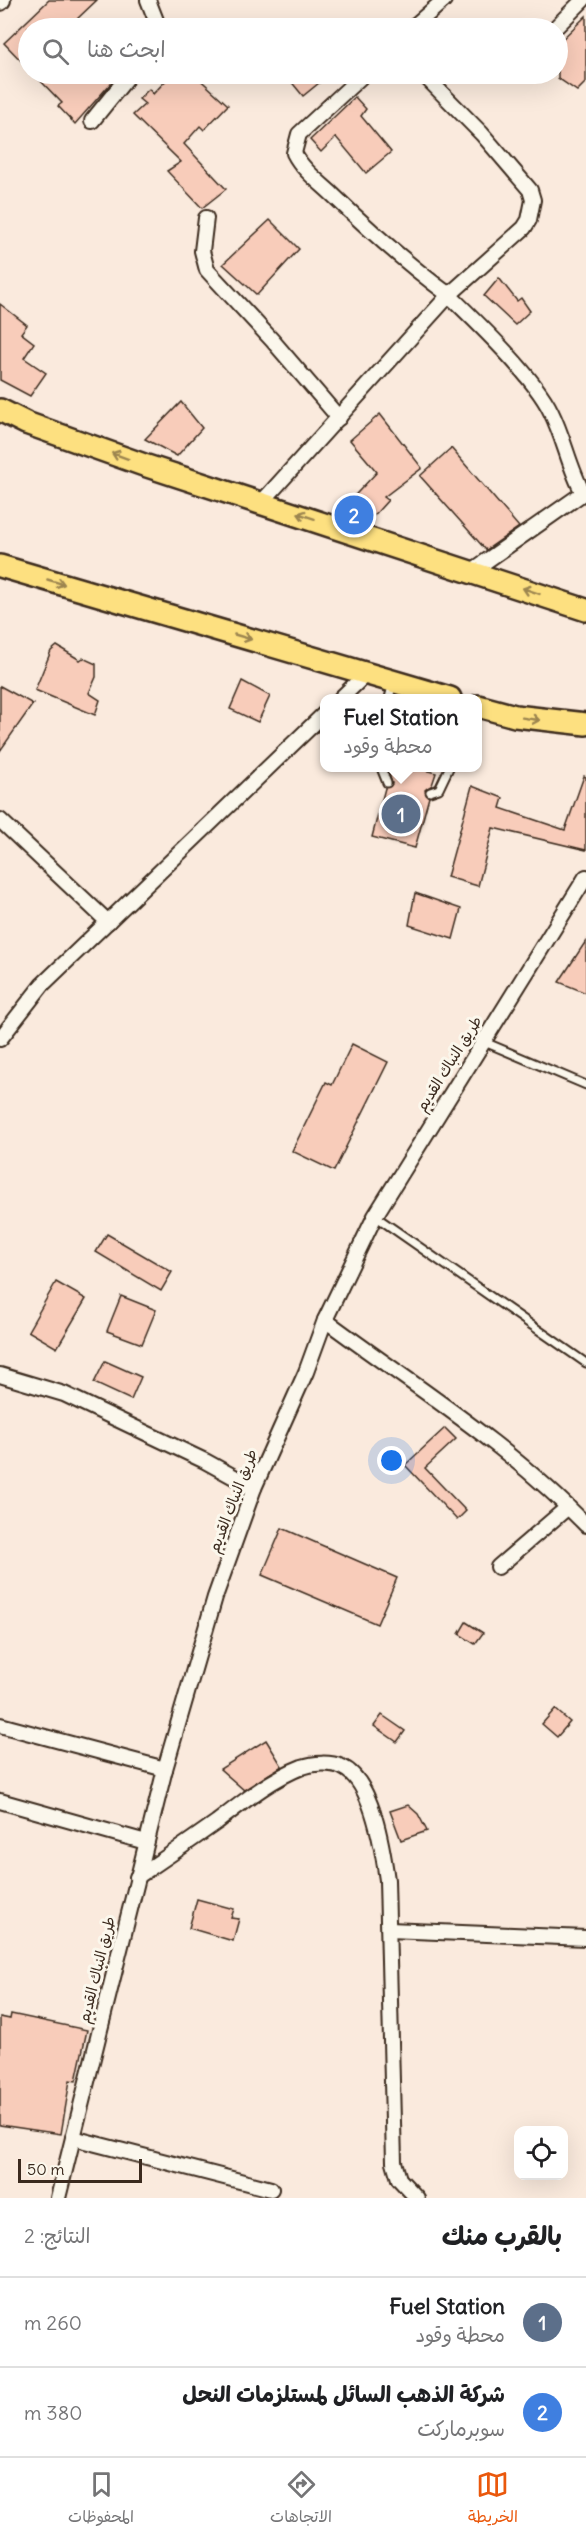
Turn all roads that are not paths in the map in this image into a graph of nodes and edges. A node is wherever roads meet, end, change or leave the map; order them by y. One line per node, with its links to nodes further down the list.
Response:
1 (148, 0): 4 (street)
2 (444, 0): 5 (street)
3 (583, 0): 6 (street)
4 (155, 18)
5 (423, 18)
6 (565, 18)
7 (121, 84): 10 (street)
8 (353, 84): 12 (street)
9 (433, 84): 12 (street)
10 (92, 121)
11 (206, 218): 14 (street)
12 (449, 295): 14 (street); 15 (street)
13 (0, 410): 16 (highway, one-way to 13)
14 (339, 418): 16 (street)
15 (585, 492): 18 (street)
16 (262, 501): 18 (highway, one-way to 16)
17 (0, 566): 20 (highway, one-way to 20)
18 (472, 571): 19 (highway, one-way to 18)
19 (586, 610)
20 (366, 674): 21 (highway); 22 (street)
21 (391, 691): 23 (highway)
22 (346, 694)
23 (413, 694)
24 (482, 707): 26 (highway, one-way to 26)
25 (320, 718): 33 (street)
26 (586, 724)
27 (383, 772): 29 (lane)
28 (446, 772): 30 (lane)
29 (387, 783)
30 (430, 792)
31 (0, 820): 33 (street)
32 (586, 877): 35 (street, طريق النباك القديم)
33 (108, 922): 34 (street)
34 (0, 1038)
35 (482, 1041): 36 (lane); 37 (street, طريق النباك القديم)
36 (586, 1085)
37 (375, 1216): 38 (street, طريق النباك القديم); 39 (lane)
38 (325, 1320): 41 (street, طريق النباك القديم); 42 (street)
39 (586, 1363)
40 (0, 1375): 41 (street)
41 (254, 1488): 46 (street, طريق النباك القديم)
42 (568, 1507): 43 (street); 44 (street)
43 (586, 1526)
44 (498, 1567)
45 (0, 1725): 46 (street)
46 (165, 1769): 48 (street, طريق النباك القديم)
47 (0, 1801): 48 (street)
48 (146, 1842): 49 (street, طريق النباك القديم)
49 (137, 1877): 50 (street); 52 (street, طريق النباك القديم)
50 (389, 1930): 51 (street); 55 (street)
51 (586, 1938)
52 (73, 2138): 53 (street); 54 (street, طريق النباك القديم)
53 (271, 2189)
54 (58, 2198)
55 (417, 2198)

